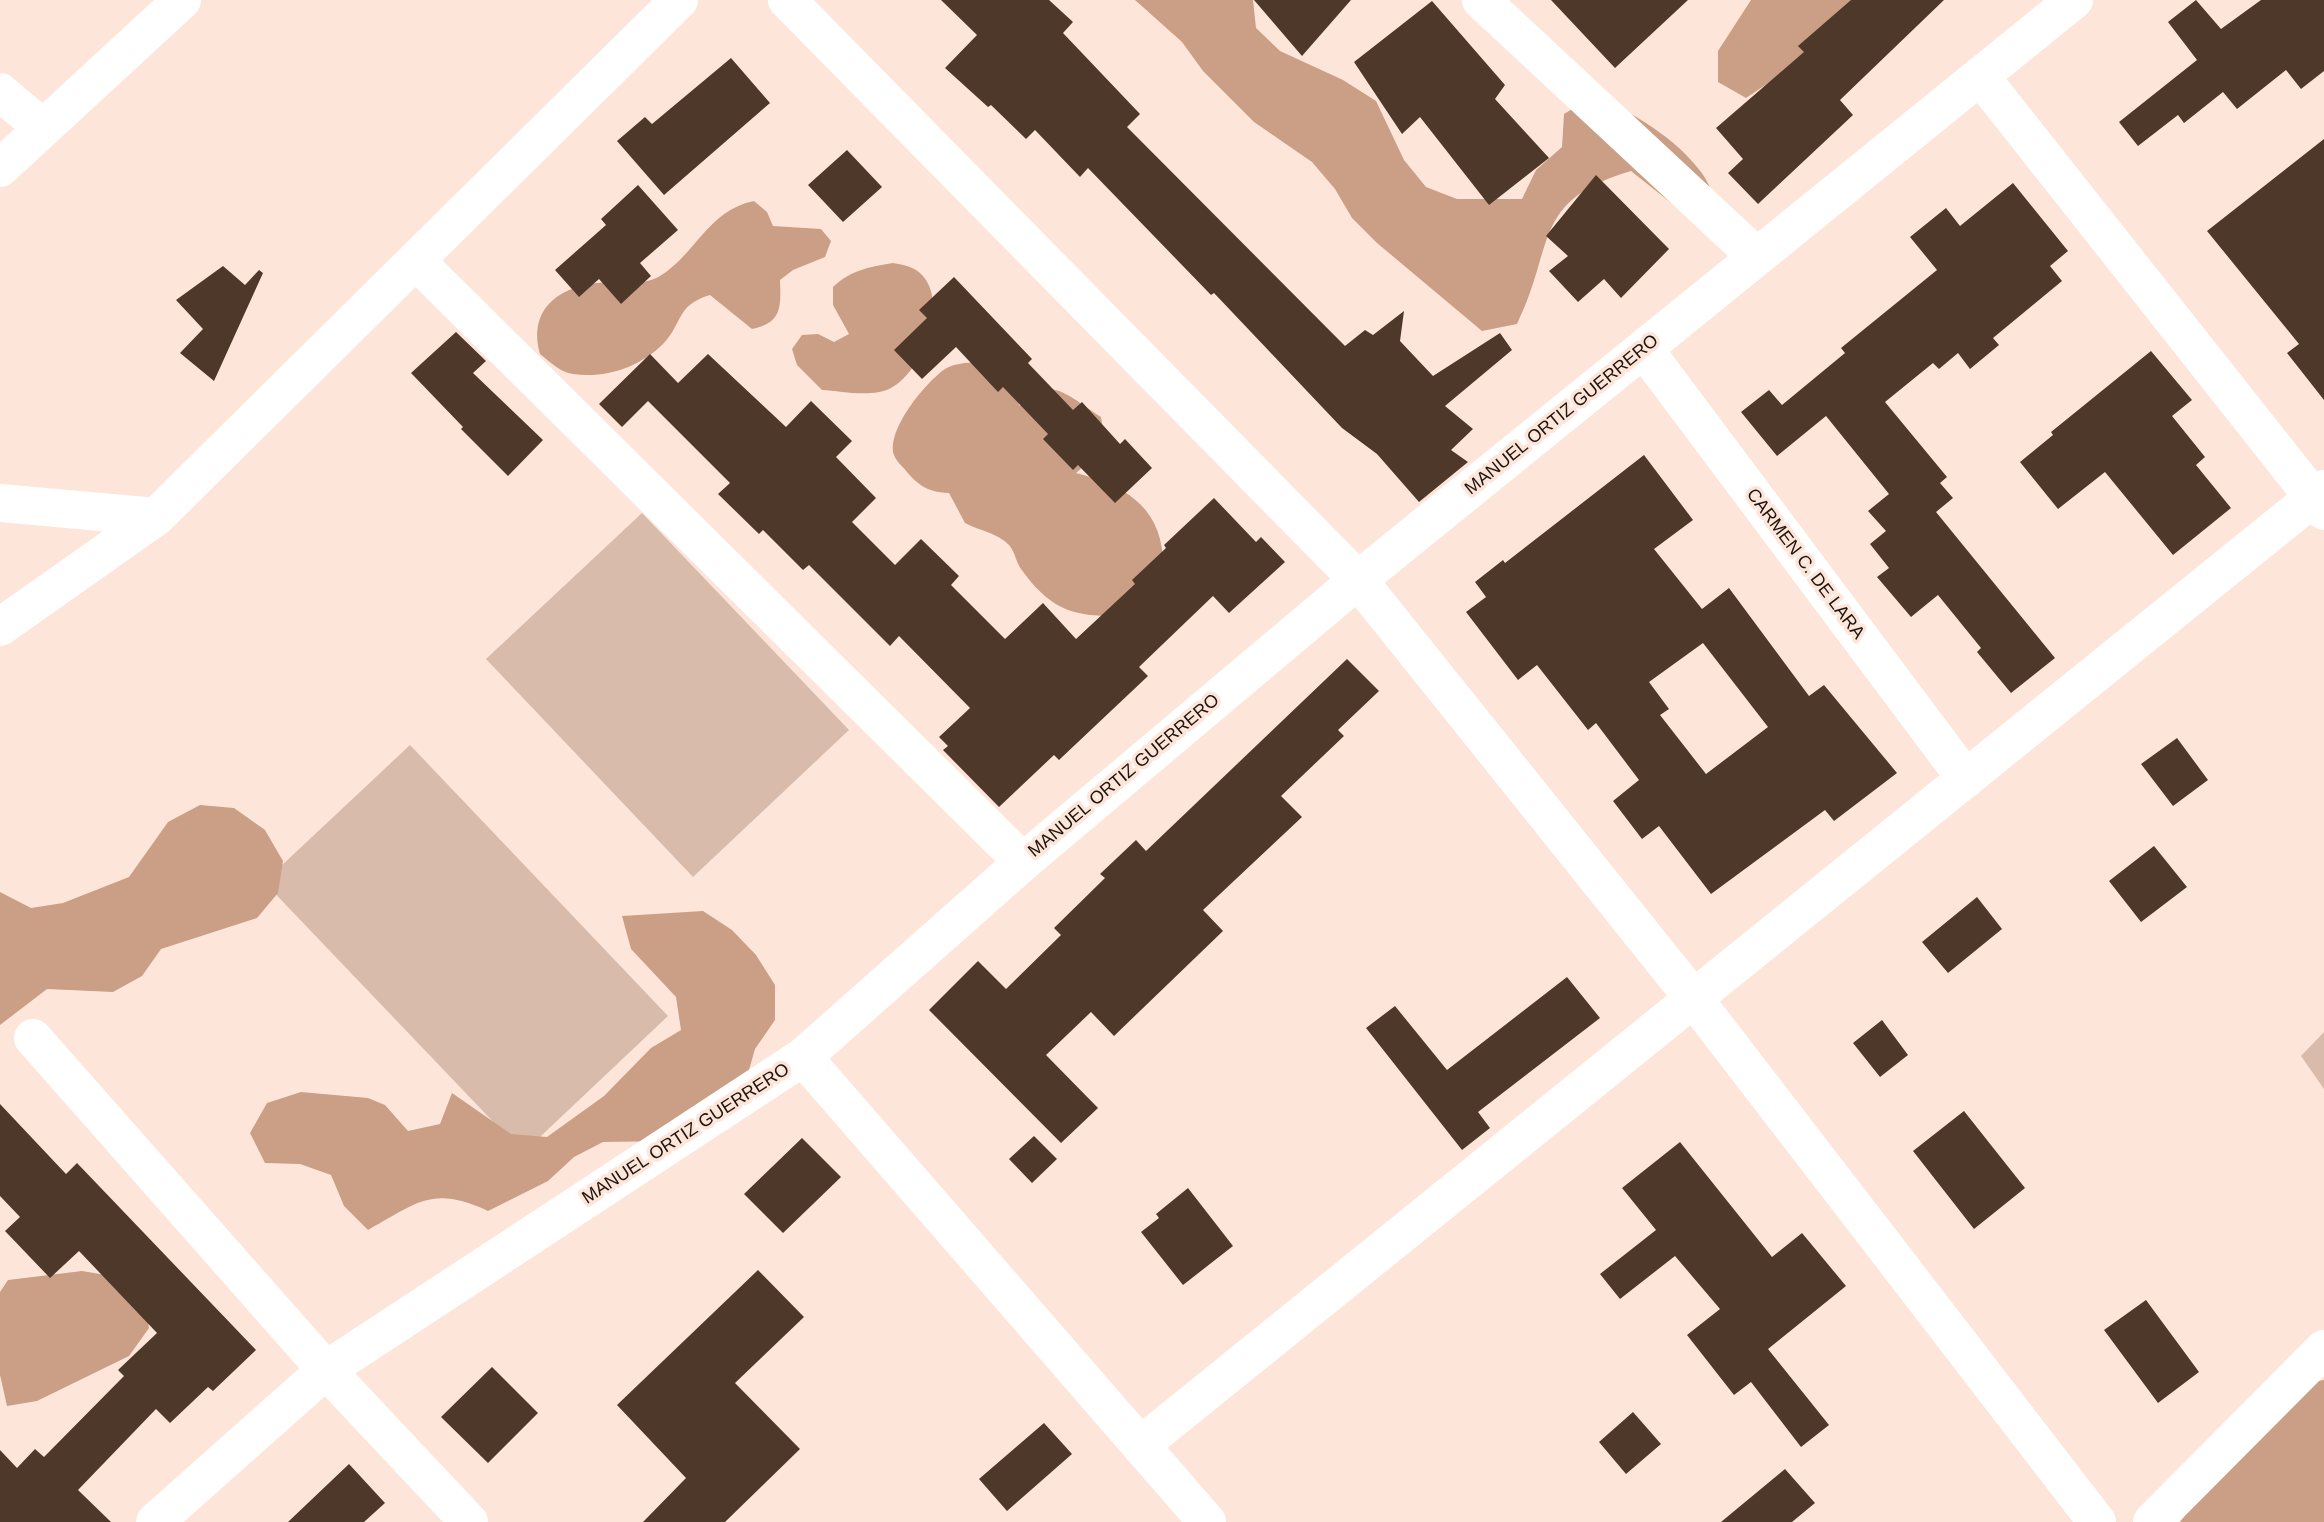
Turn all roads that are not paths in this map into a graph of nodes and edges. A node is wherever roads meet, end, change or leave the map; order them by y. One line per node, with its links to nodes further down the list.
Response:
1 (182, 0): 8 (street)
2 (679, 0): 11 (street)
3 (787, 0): 16 (street)
4 (1481, 0): 10 (street)
5 (2074, 0): 6 (street, MANUEL ORTIZ GUERRERO)
6 (1980, 76): 10 (street, MANUEL ORTIZ GUERRERO); 13 (street)
7 (0, 92): 8 (street)
8 (43, 128): 9 (street)
9 (0, 168)
10 (1757, 257): 12 (street, MANUEL ORTIZ GUERRERO)
11 (416, 261): 15 (street); 19 (street)
12 (1644, 349): 16 (street, MANUEL ORTIZ GUERRERO); 18 (street, CARMEN C. DE LARA)
13 (2320, 499): 18 (street)
14 (0, 503): 15 (street)
15 (156, 517): 17 (street)
16 (1358, 580): 19 (street, MANUEL ORTIZ GUERRERO); 20 (street)
17 (0, 627)
18 (1966, 779): 20 (street)
19 (1023, 862): 22 (street, MANUEL ORTIZ GUERRERO)
20 (1694, 999): 25 (street); 29 (street)
21 (33, 1038): 24 (street)
22 (803, 1057): 24 (street, MANUEL ORTIZ GUERRERO); 25 (street)
23 (2324, 1349): 30 (street)
24 (326, 1370): 26 (street, MANUEL ORTIZ GUERRERO); 27 (street)
25 (1142, 1444): 28 (street)
26 (155, 1522)
27 (469, 1522)
28 (1206, 1522)
29 (2097, 1522)
30 (2152, 1522)

